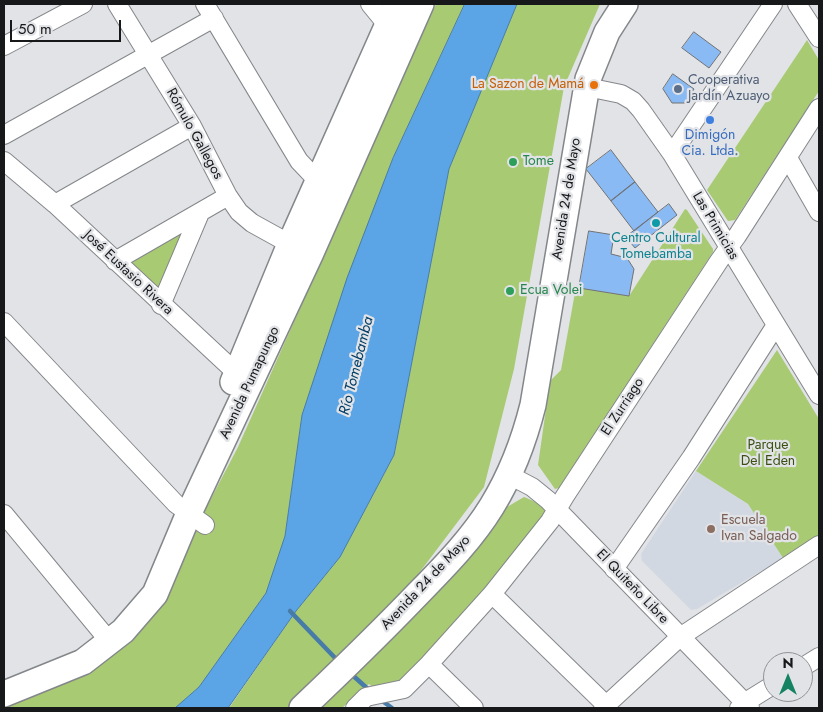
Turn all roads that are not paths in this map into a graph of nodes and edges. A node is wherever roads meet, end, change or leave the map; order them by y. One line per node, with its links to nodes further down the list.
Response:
1 (83, 4): 11 (street)
2 (117, 4): 12 (street, Rómulo Gallegos)
3 (370, 4): 9 (street)
4 (421, 4): 20 (main road, Avenida Pumapungo)
5 (625, 4): 13 (main road, Avenida 24 de Mayo)
6 (773, 4): 17 (street)
7 (797, 4): 10 (street)
8 (209, 11): 12 (street); 20 (street)
9 (392, 15): 20 (main road, Avenida Pumapungo)
10 (819, 38)
11 (4, 46)
12 (149, 55): 15 (street, Rómulo Gallegos); 16 (street)
13 (587, 87): 17 (street, Las Primicias); 33 (main road, Avenida 24 de Mayo)
14 (819, 108): 18 (street, El Zurriago)
15 (192, 126): 21 (street, Rómulo Gallegos); 22 (street)
16 (4, 135)
17 (672, 154): 26 (street, Las Primicias)
18 (788, 158): 23 (street); 26 (street, El Zurriago)
19 (4, 161): 22 (street, José Eustasio Rivera)
20 (334, 189): 25 (main road, Avenida Pumapungo); 31 (main road, Avenida Pumapungo)
21 (228, 196): 24 (street); 25 (street, Rómulo Gallegos)
22 (55, 204): 27 (street, José Eustasio Rivera)
23 (819, 212)
24 (200, 213): 27 (street); 28 (street)
25 (290, 244): 31 (main road, Avenida Pumapungo)
26 (728, 248): 30 (street, Las Primicias); 34 (street, El Zurriago)
27 (115, 261): 28 (street, José Eustasio Rivera)
28 (162, 304): 31 (street, José Eustasio Rivera)
29 (4, 322): 36 (street)
30 (776, 325): 32 (street, Las Primicias); 38 (street)
31 (244, 379): 36 (main road, Avenida Pumapungo)
32 (819, 395)
33 (509, 475): 34 (street, El Quiteño Libre); 49 (main road, Avenida 24 de Mayo)
34 (557, 510): 38 (street, El Quiteño Libre); 39 (street, El Zurriago)
35 (4, 514): 40 (street)
36 (190, 514): 40 (main road, Avenida Pumapungo)
37 (819, 545): 41 (street)
38 (614, 568): 41 (street, El Quiteño Libre)
39 (492, 594): 42 (street, El Zurriago); 48 (street)
40 (105, 637): 43 (main road, Avenida Pumapungo); 45 (main road, Avenida Pumapungo)
41 (680, 637): 47 (street, El Quiteño Libre); 48 (street)
42 (429, 664): 46 (street, El Zurriago); 50 (street)
43 (4, 681)
44 (763, 692): 47 (street)
45 (4, 694)
46 (361, 703)
47 (744, 706)
48 (604, 707)
49 (302, 708)
50 (474, 708)

